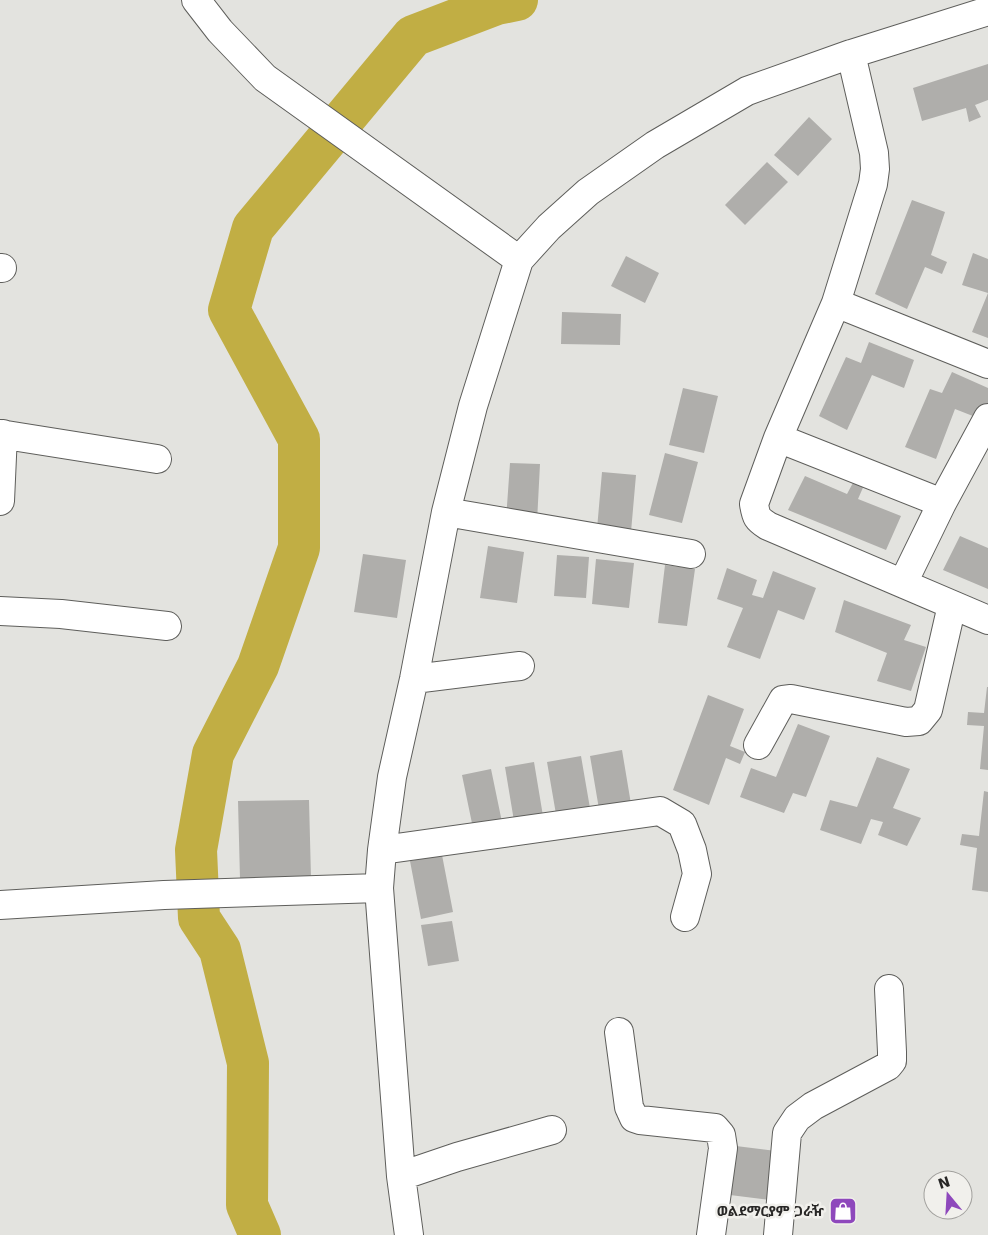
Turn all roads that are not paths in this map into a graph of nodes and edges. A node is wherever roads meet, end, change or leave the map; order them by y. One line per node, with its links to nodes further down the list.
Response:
1 (196, 0): 4 (street)
2 (987, 12): 3 (street)
3 (851, 54): 4 (street); 5 (street)
4 (519, 260): 13 (street)
5 (836, 303): 6 (street); 9 (street)
6 (988, 364)
7 (988, 418): 12 (street)
8 (2, 434): 10 (street); 11 (street)
9 (778, 438): 12 (street); 15 (street)
10 (157, 458)
11 (0, 501)
12 (942, 504): 15 (street)
13 (446, 512): 14 (street); 21 (street)
14 (691, 554)
15 (903, 583): 16 (street)
16 (952, 605): 18 (street); 22 (street)
17 (0, 611): 19 (street)
18 (988, 620)
19 (167, 626)
20 (520, 666): 21 (street)
21 (414, 680): 23 (street)
22 (758, 745)
23 (382, 850): 24 (street); 26 (street)
24 (379, 888): 25 (street); 30 (street)
25 (0, 905)
26 (685, 917)
27 (889, 989): 33 (street)
28 (619, 1032): 32 (street)
29 (552, 1130): 30 (street)
30 (401, 1176): 31 (street)
31 (409, 1235)
32 (710, 1235)
33 (778, 1235)

